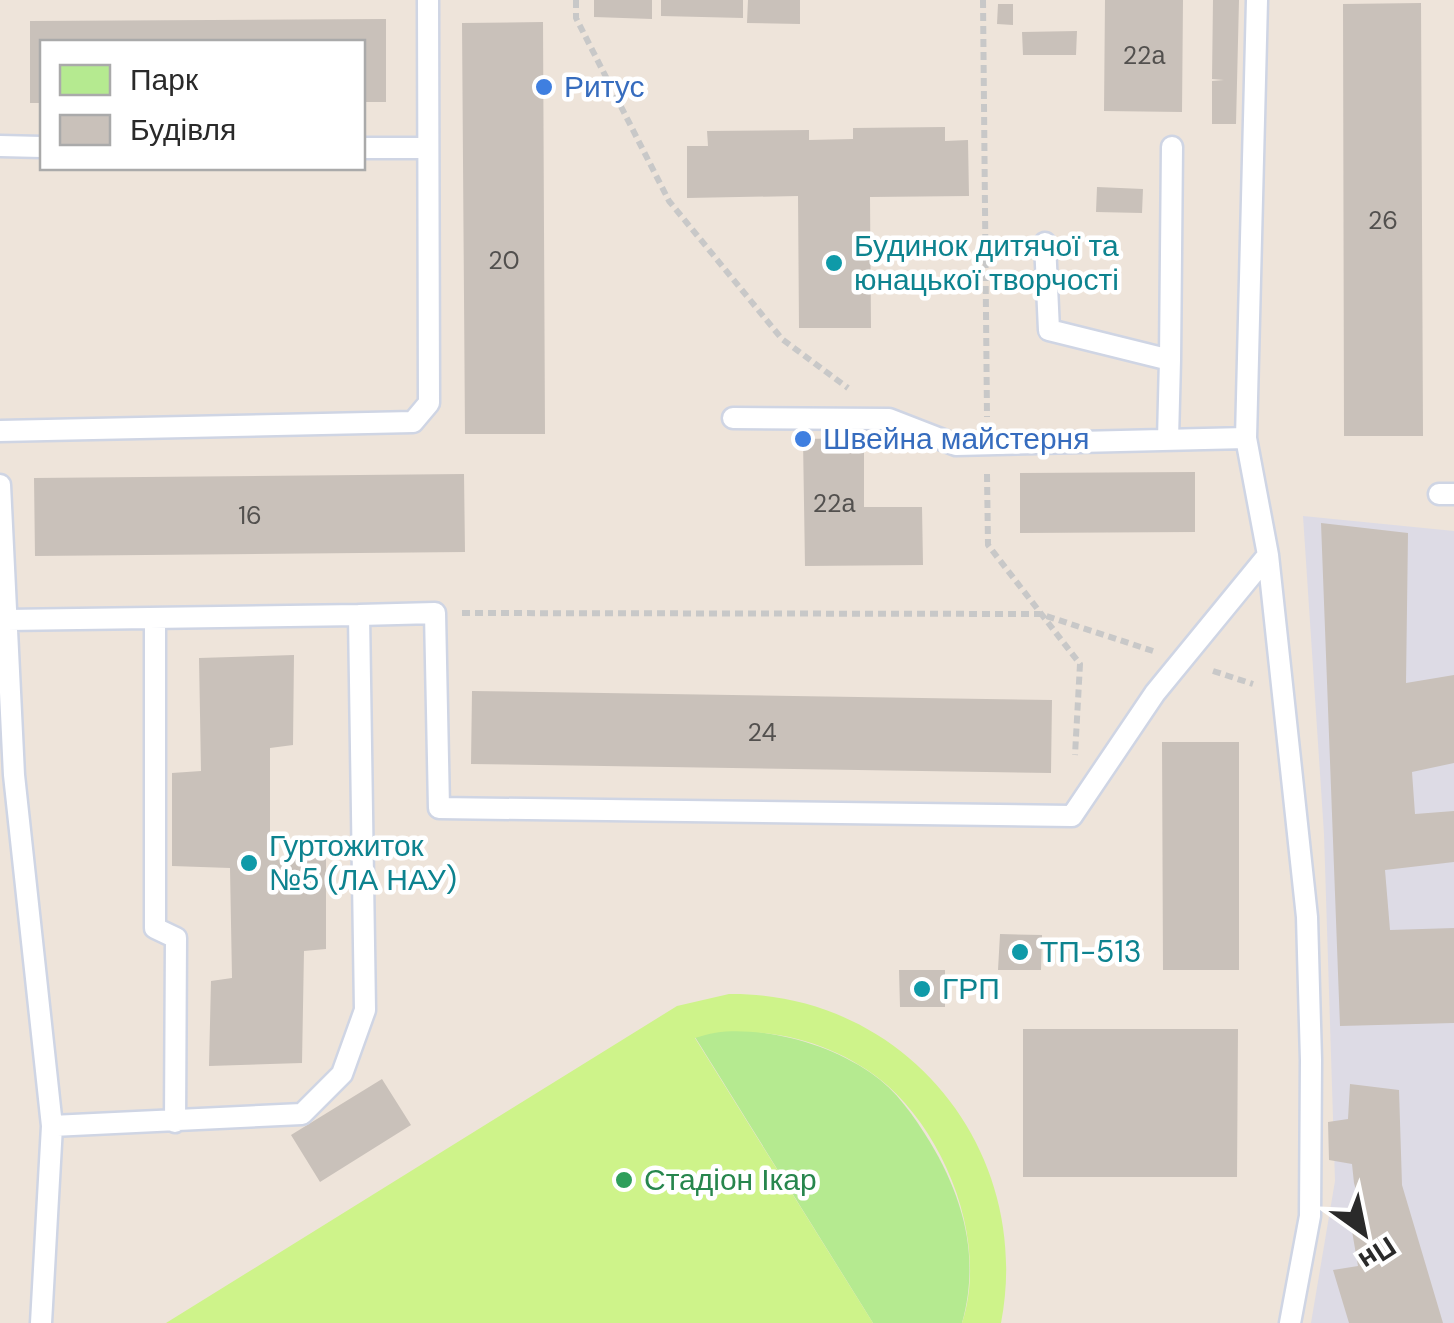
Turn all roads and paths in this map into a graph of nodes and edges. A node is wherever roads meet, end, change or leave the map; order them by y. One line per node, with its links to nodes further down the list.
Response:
1 (428, 0): 7 (lane)
2 (576, 0): 12 (path)
3 (1258, 0): 14 (lane)
4 (0, 146): 5 (lane)
5 (40, 146)
6 (365, 148): 7 (lane)
7 (428, 148): 13 (lane)
8 (1172, 148): 10 (lane)
9 (1044, 243): 10 (lane)
10 (1170, 360): 15 (lane)
11 (733, 418): 12 (lane)
12 (889, 418): 15 (lane)
13 (0, 431)
14 (1246, 438): 15 (lane); 17 (lane)
15 (1168, 439)
16 (0, 485): 21 (lane)
17 (1268, 556): 19 (lane); 26 (lane)
18 (359, 614): 19 (lane); 22 (lane); 23 (lane)
19 (435, 614): 20 (path)
20 (1040, 614)
21 (4, 618): 22 (lane); 24 (lane)
22 (155, 618): 23 (lane)
23 (175, 1122): 24 (lane)
24 (52, 1126): 25 (lane)
25 (41, 1323)
26 (1290, 1323)

